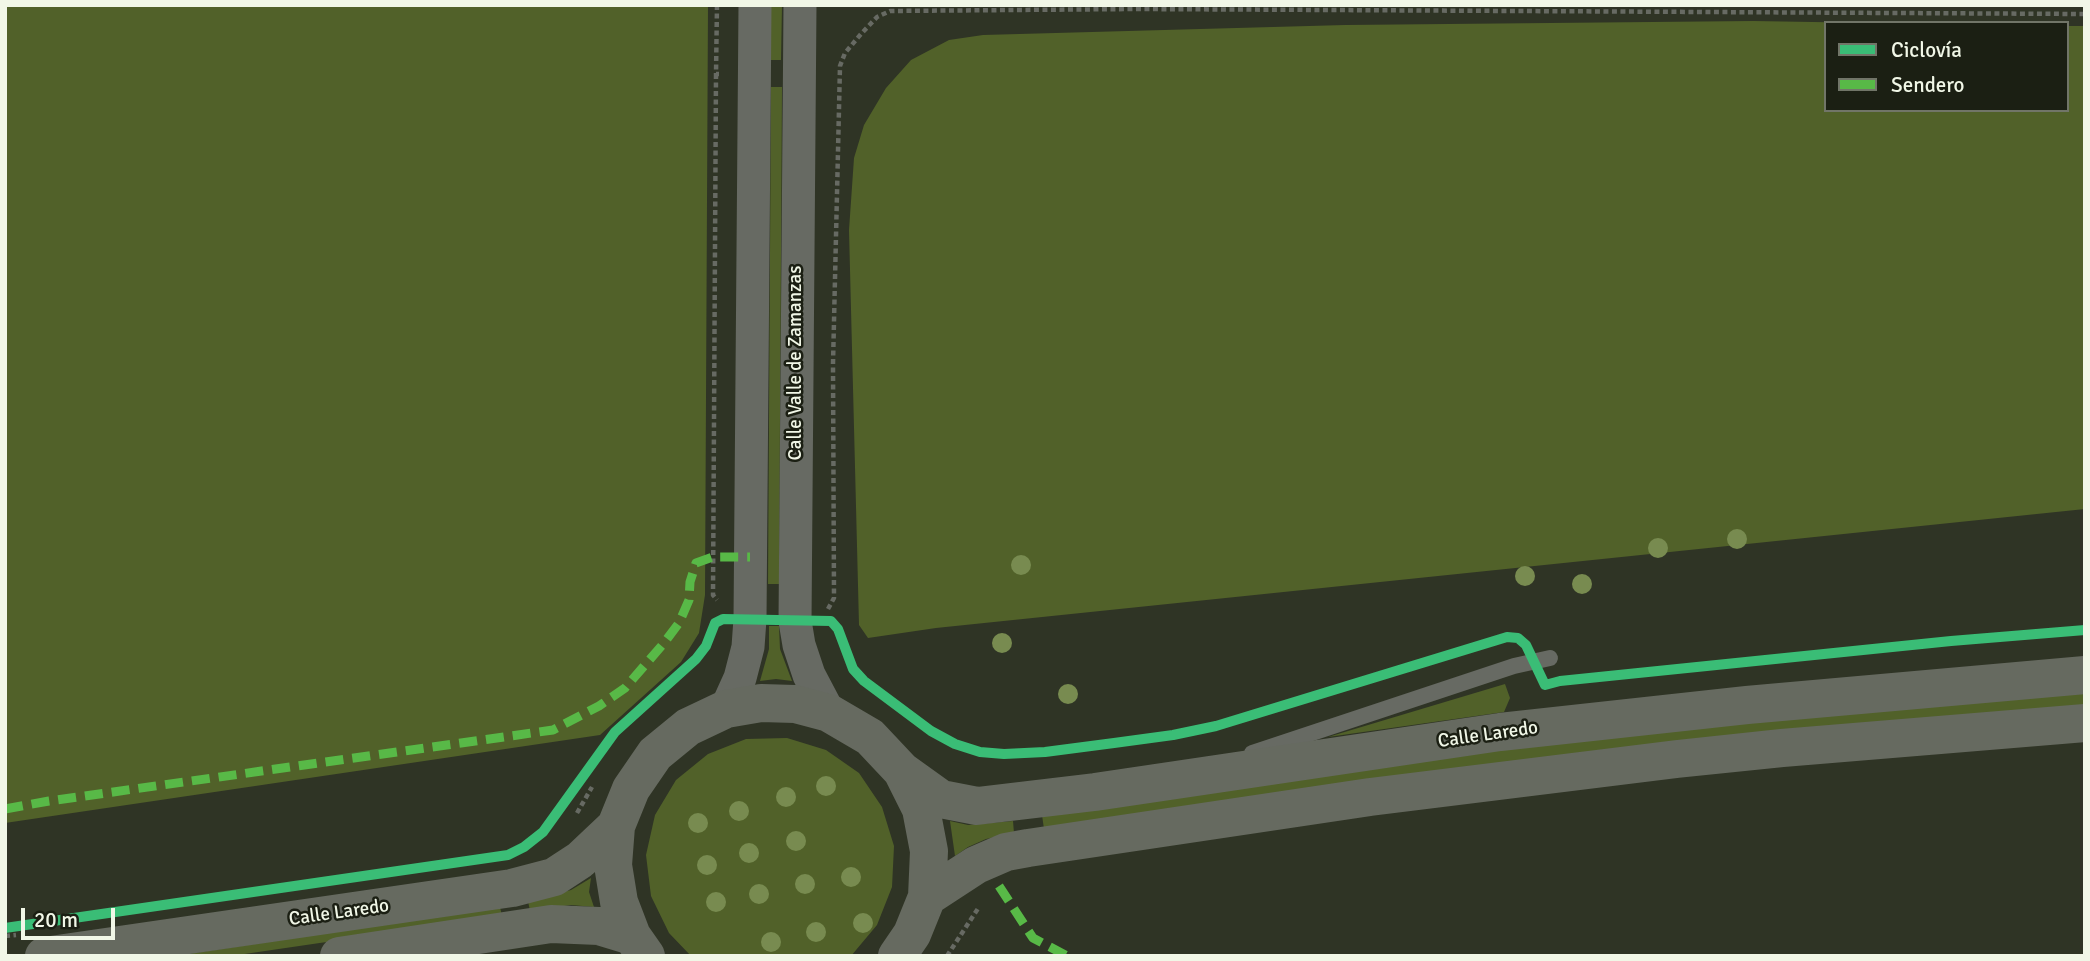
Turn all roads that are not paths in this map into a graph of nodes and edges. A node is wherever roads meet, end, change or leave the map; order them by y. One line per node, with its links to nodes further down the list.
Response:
1 (755, 5): 5 (street)
2 (800, 5): 6 (street, Calle Valle de Zamanzas)
3 (1550, 658): 9 (lane)
4 (2085, 675): 9 (main road, Calle Laredo)
5 (726, 709): 6 (main road); 10 (main road)
6 (829, 713): 8 (main road)
7 (2085, 723): 11 (main road)
8 (902, 771): 9 (main road, Calle Laredo); 11 (main road)
9 (1169, 782)
10 (616, 826): 12 (main road); 13 (main road, Calle Laredo)
11 (927, 897): 15 (main road)
12 (639, 946): 14 (main road)
13 (44, 956)
14 (339, 956)
15 (897, 956)

